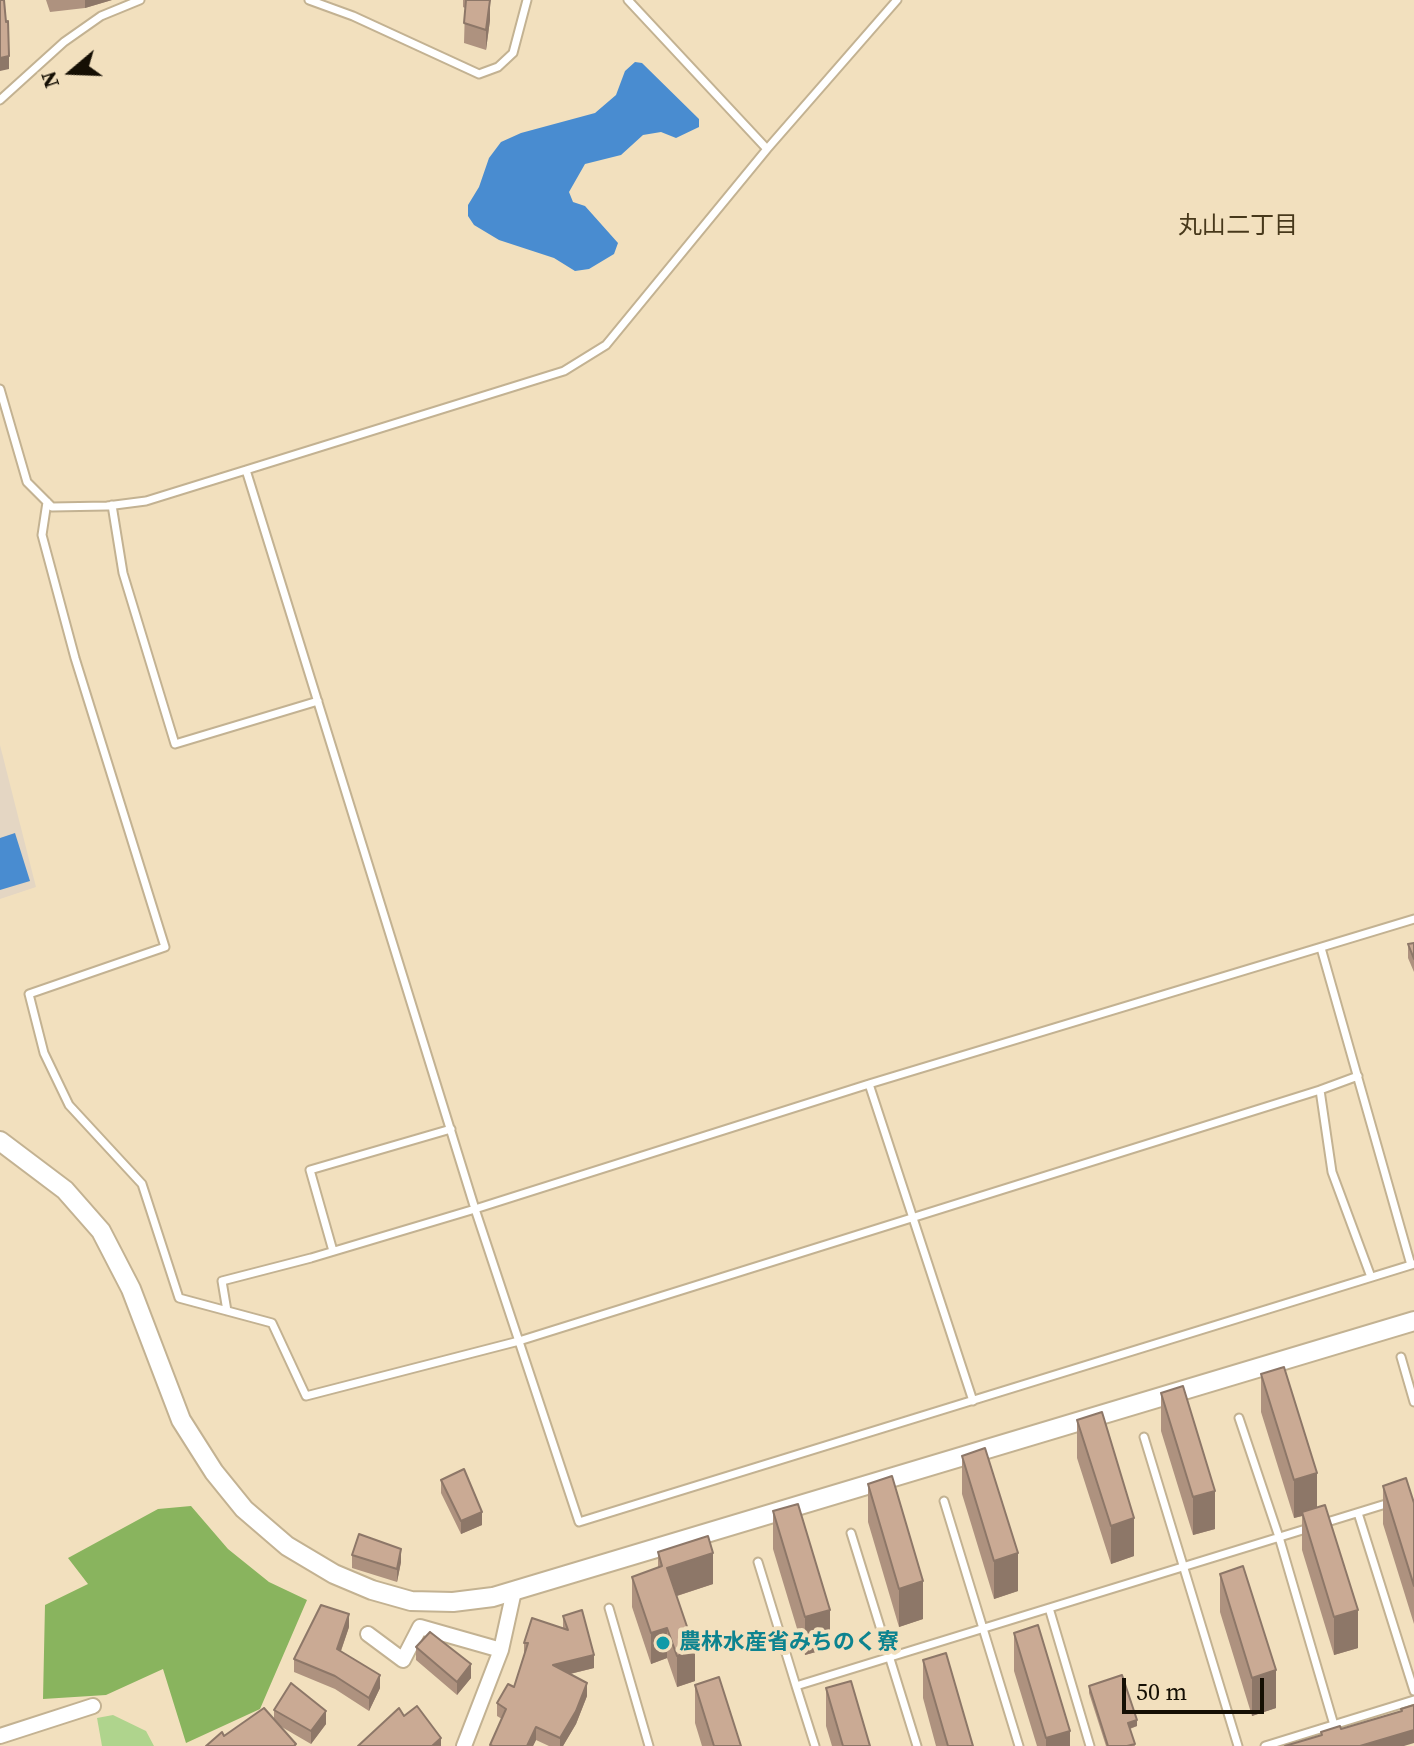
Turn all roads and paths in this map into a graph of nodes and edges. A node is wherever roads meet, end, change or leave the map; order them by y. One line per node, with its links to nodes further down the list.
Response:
1 (140, 0): 6 (lane)
2 (309, 0): 3 (lane)
3 (527, 0)
4 (628, 0): 7 (lane)
5 (897, 0): 7 (lane)
6 (0, 100)
7 (767, 149): 9 (lane)
8 (0, 389): 10 (lane)
9 (246, 470): 11 (lane); 12 (lane)
10 (47, 502): 11 (lane); 25 (lane)
11 (112, 505): 12 (lane)
12 (318, 701): 18 (lane)
13 (1414, 919): 14 (lane)
14 (1321, 948): 15 (lane); 16 (lane)
15 (1358, 1076): 17 (lane); 23 (lane)
16 (869, 1084): 20 (lane); 21 (lane)
17 (1320, 1090): 21 (lane); 24 (lane)
18 (451, 1129): 20 (lane); 22 (lane)
19 (0, 1141): 40 (street)
20 (475, 1209): 22 (lane); 27 (lane)
21 (911, 1217): 27 (lane); 29 (lane)
22 (333, 1251): 25 (lane)
23 (1412, 1264): 24 (lane)
24 (1371, 1277): 29 (lane)
25 (227, 1311): 27 (lane)
26 (1414, 1321): 40 (street)
27 (519, 1341): 29 (lane)
28 (1401, 1357): 30 (lane)
29 (973, 1401)
30 (1414, 1402)
31 (1239, 1418): 37 (lane)
32 (1144, 1437): 39 (lane)
33 (1400, 1500): 35 (lane)
34 (944, 1501): 43 (lane)
35 (1358, 1513): 37 (lane); 48 (lane)
36 (851, 1533): 46 (lane)
37 (1279, 1537): 39 (lane); 51 (lane)
38 (758, 1562): 47 (lane)
39 (1184, 1566): 42 (lane); 59 (lane)
40 (514, 1591): 45 (street)
41 (609, 1608): 54 (lane)
42 (1049, 1608): 43 (lane); 58 (lane)
43 (985, 1628): 46 (lane); 57 (lane)
44 (368, 1634): 45 (street)
45 (501, 1650): 53 (street)
46 (890, 1657): 47 (lane); 56 (lane)
47 (796, 1686): 55 (lane)
48 (1414, 1691)
49 (1414, 1700): 51 (lane)
50 (93, 1706): 52 (street)
51 (1334, 1725): 60 (lane)
52 (0, 1736)
53 (464, 1746)
54 (649, 1746)
55 (815, 1746)
56 (917, 1746)
57 (1019, 1746)
58 (1090, 1746)
59 (1238, 1746)
60 (1265, 1746)

